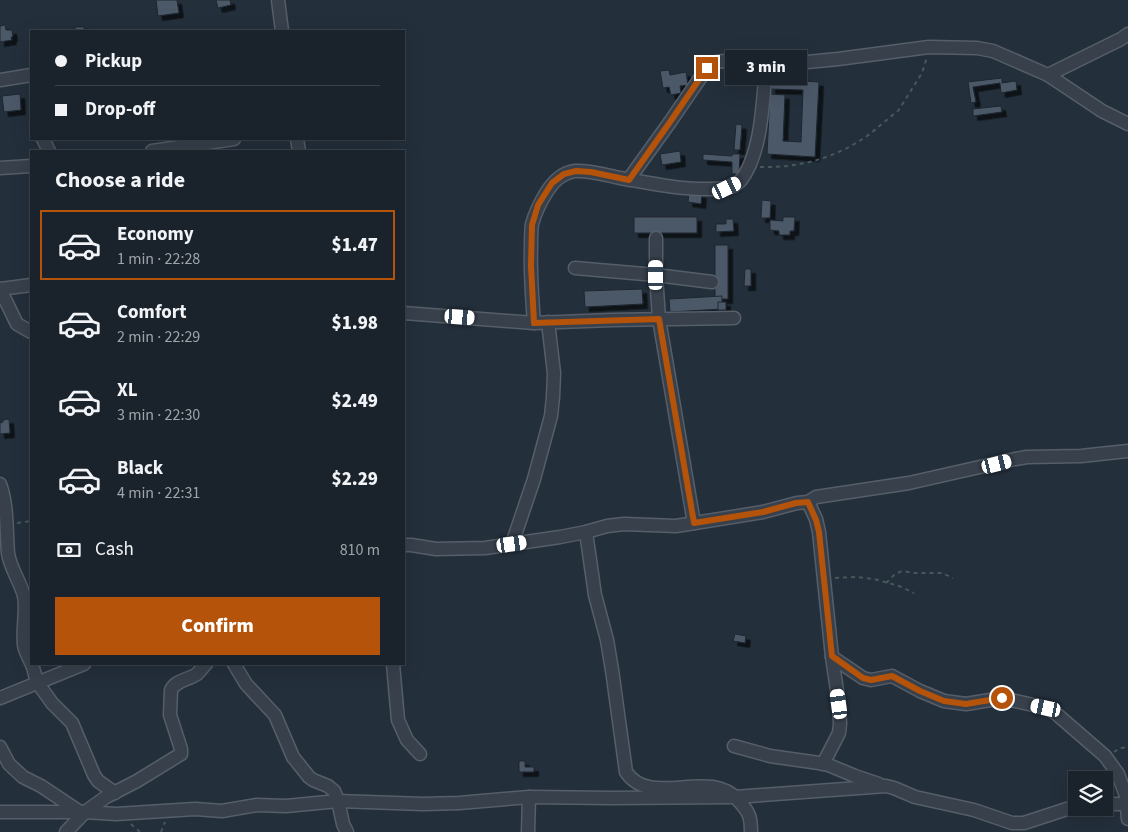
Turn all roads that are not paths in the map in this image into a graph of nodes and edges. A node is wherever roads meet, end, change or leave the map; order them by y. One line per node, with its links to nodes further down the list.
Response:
1 (278, 0): 2 (street)
2 (282, 30)
3 (1128, 34): 6 (street)
4 (766, 66): 6 (street); 14 (street); 14 (street)
5 (30, 75): 7 (street)
6 (1048, 75): 8 (street)
7 (0, 80)
8 (1128, 124)
9 (220, 140): 10 (street)
10 (176, 143): 11 (street)
11 (155, 150)
12 (30, 166): 13 (street)
13 (0, 168)
14 (629, 180): 25 (street)
15 (656, 238): 17 (street)
16 (575, 268): 17 (street)
17 (656, 275): 18 (street); 23 (street)
18 (712, 282)
19 (30, 285): 20 (street)
20 (0, 289): 26 (street)
21 (405, 313): 25 (street)
22 (734, 318): 23 (street)
23 (659, 319): 24 (street); 30 (street)
24 (548, 322): 25 (street); 32 (street)
25 (534, 323)
26 (30, 331)
27 (1128, 451): 29 (street)
28 (0, 484): 35 (street)
29 (808, 502): 30 (street); 34 (street)
30 (694, 523): 31 (street)
31 (586, 532): 32 (street); 50 (street)
32 (512, 544): 33 (street)
33 (405, 545)
34 (832, 656): 46 (street); 53 (street)
35 (30, 661)
36 (32, 665): 41 (street)
37 (81, 665): 41 (street)
38 (205, 665): 48 (street)
39 (235, 665): 51 (street)
40 (393, 665): 45 (street)
41 (37, 682): 42 (street); 48 (street)
42 (0, 698)
43 (734, 746): 46 (street)
44 (0, 747): 56 (street)
45 (420, 754)
46 (823, 764): 47 (street)
47 (886, 786): 50 (street); 54 (street)
48 (115, 793): 56 (street)
49 (529, 796): 50 (street); 51 (street); 62 (street)
50 (735, 797): 63 (street)
51 (338, 801): 56 (street); 61 (street)
52 (1113, 804): 53 (street)
53 (1127, 804): 57 (street)
54 (1068, 809)
55 (0, 812): 56 (street)
56 (86, 812): 59 (street); 60 (street)
57 (1128, 819)
58 (1128, 825): 64 (street)
59 (66, 832)
60 (78, 832)
61 (347, 832)
62 (528, 832)
63 (751, 832)
64 (1128, 832)

